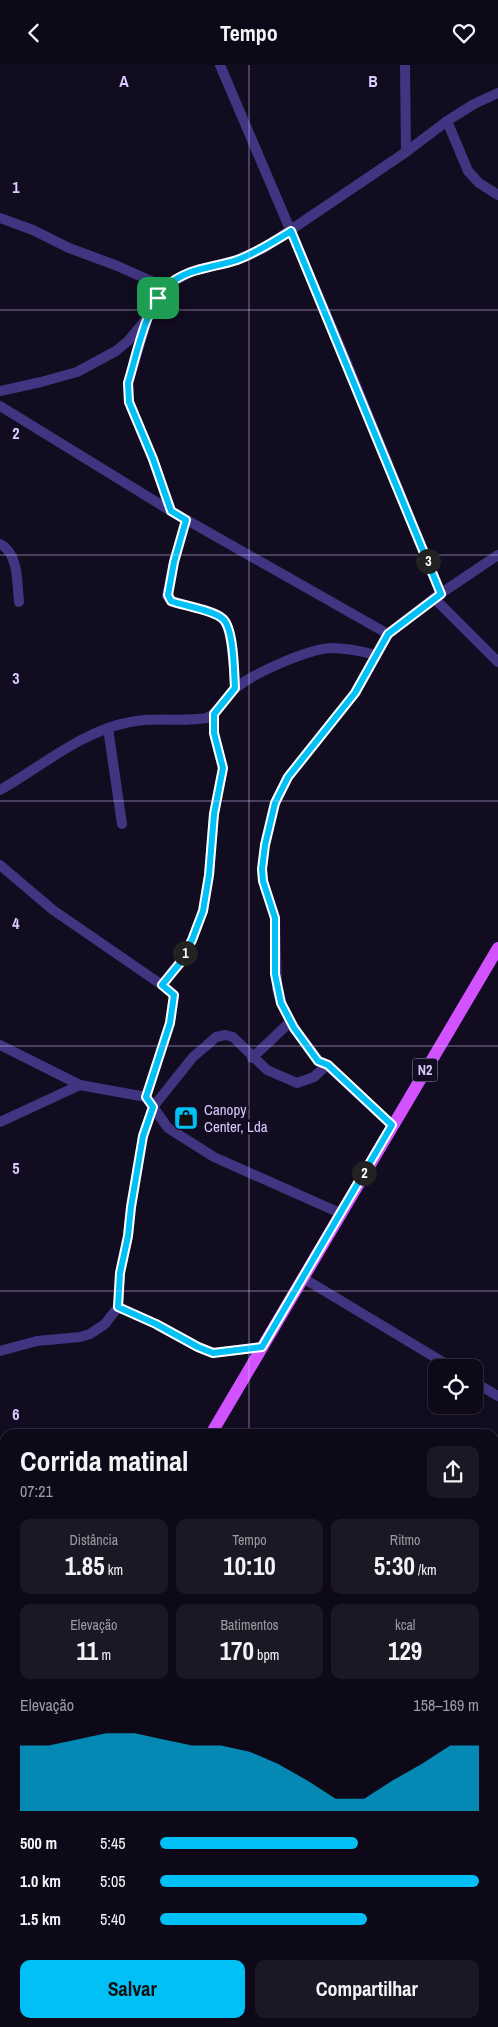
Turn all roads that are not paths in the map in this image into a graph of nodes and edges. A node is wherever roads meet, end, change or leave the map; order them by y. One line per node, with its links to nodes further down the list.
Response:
1 (220, 65): 8 (street)
2 (405, 65): 5 (street)
3 (498, 93): 4 (street)
4 (447, 121): 5 (street); 6 (street)
5 (406, 152): 8 (street)
6 (498, 195)
7 (0, 218): 9 (street)
8 (291, 231): 9 (street); 17 (street)
9 (165, 287): 10 (street)
10 (148, 317): 11 (street); 13 (street)
11 (0, 391)
12 (0, 406): 13 (street)
13 (171, 511): 14 (street)
14 (186, 520): 19 (street); 22 (street)
15 (0, 544): 18 (street)
16 (498, 555): 17 (street)
17 (438, 596): 19 (street); 21 (street)
18 (19, 602)
19 (388, 634): 20 (street)
20 (376, 655): 22 (street); 30 (street)
21 (498, 662)
22 (235, 688): 23 (street)
23 (214, 714): 24 (street); 29 (street)
24 (108, 728): 25 (street); 26 (street)
25 (0, 790)
26 (122, 825)
27 (0, 865): 29 (street)
28 (498, 947): 38 (main road, N2)
29 (162, 985): 35 (street)
30 (290, 1022): 32 (street); 33 (street)
31 (0, 1045): 34 (street)
32 (252, 1058): 33 (street); 36 (street)
33 (328, 1065): 38 (street)
34 (80, 1085): 35 (street); 37 (street)
35 (146, 1097): 36 (street)
36 (153, 1107): 39 (street); 41 (street)
37 (0, 1122)
38 (392, 1125): 39 (main road, N2)
39 (340, 1213): 40 (main road, N2)
40 (302, 1277): 42 (main road, N2); 44 (street)
41 (118, 1307): 42 (street); 43 (street)
42 (262, 1347): 47 (main road, N2)
43 (0, 1351)
44 (437, 1359)
45 (483, 1387): 46 (street)
46 (498, 1396)
47 (215, 1429)

